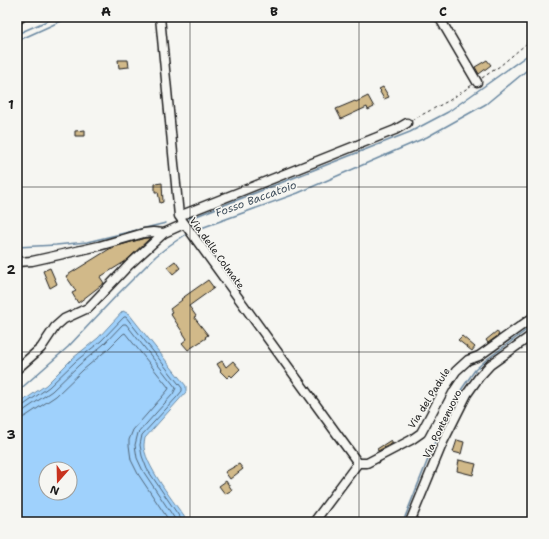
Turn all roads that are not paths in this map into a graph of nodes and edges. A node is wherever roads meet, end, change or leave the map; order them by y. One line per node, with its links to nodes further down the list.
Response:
1 (20, 17): 4 (main road)
2 (160, 17): 7 (street, Via delle Colmate)
3 (439, 17): 5 (street)
4 (17, 18)
5 (477, 82)
6 (407, 124): 7 (street)
7 (179, 216): 8 (street, Via delle Colmate)
8 (186, 226): 9 (street); 14 (street, Via delle Colmate)
9 (164, 233): 10 (street); 13 (street)
10 (17, 262)
11 (532, 318): 14 (street, Via del Padule)
12 (532, 335): 16 (street, Via Pontenuovo)
13 (17, 369)
14 (358, 463): 15 (street)
15 (314, 522)
16 (410, 522)

